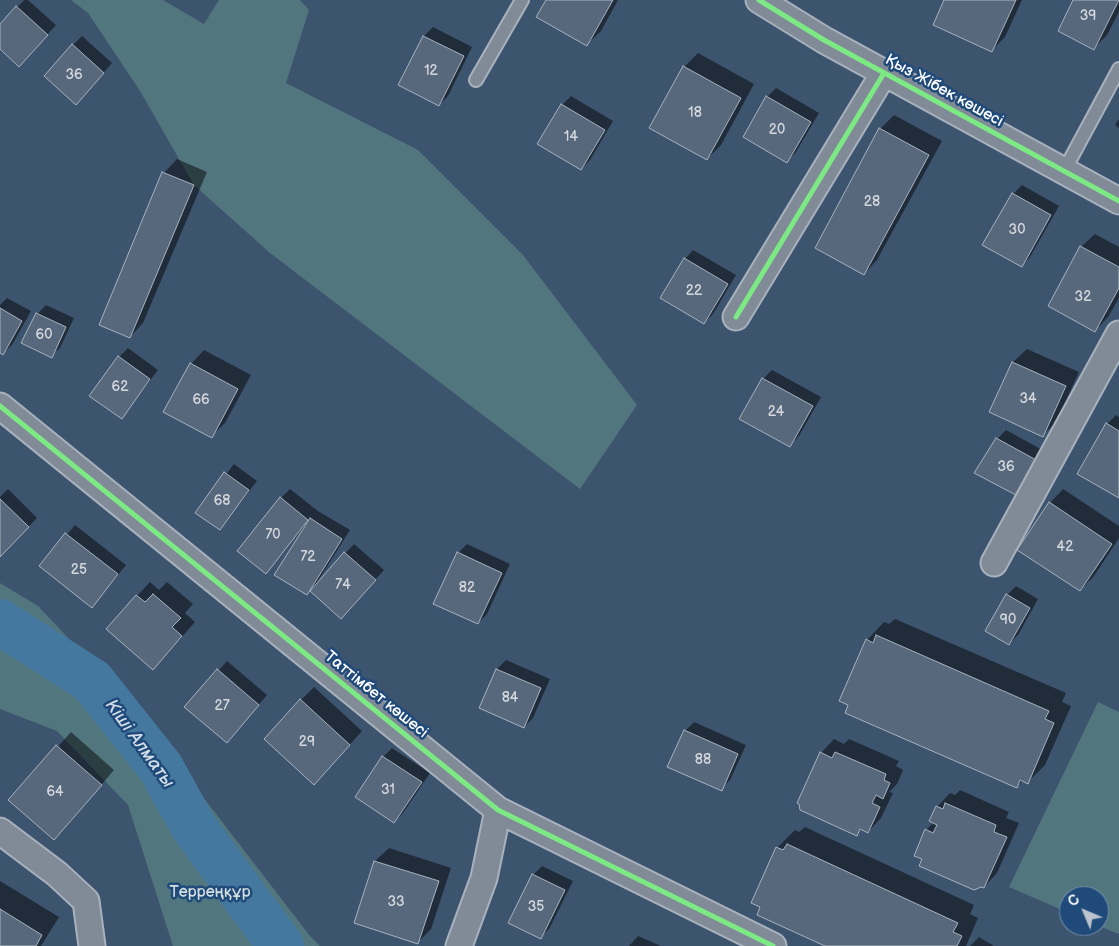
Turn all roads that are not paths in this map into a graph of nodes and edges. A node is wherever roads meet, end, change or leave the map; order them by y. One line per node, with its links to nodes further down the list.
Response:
1 (522, 0): 5 (lane)
2 (759, 0): 4 (street, Қыз Жібек көшесі)
3 (1119, 69): 6 (lane)
4 (884, 73): 6 (street, Қыз Жібек көшесі); 8 (street)
5 (476, 80)
6 (1064, 171): 7 (street, Қыз Жібек көшесі)
7 (1119, 201)
8 (736, 317)
9 (1119, 334): 11 (street)
10 (0, 406): 12 (street, Таттімбет көшесі)
11 (994, 563)
12 (498, 810): 15 (street); 16 (street, Таттімбет көшесі)
13 (0, 832): 14 (street)
14 (92, 946)
15 (459, 946)
16 (773, 946)

